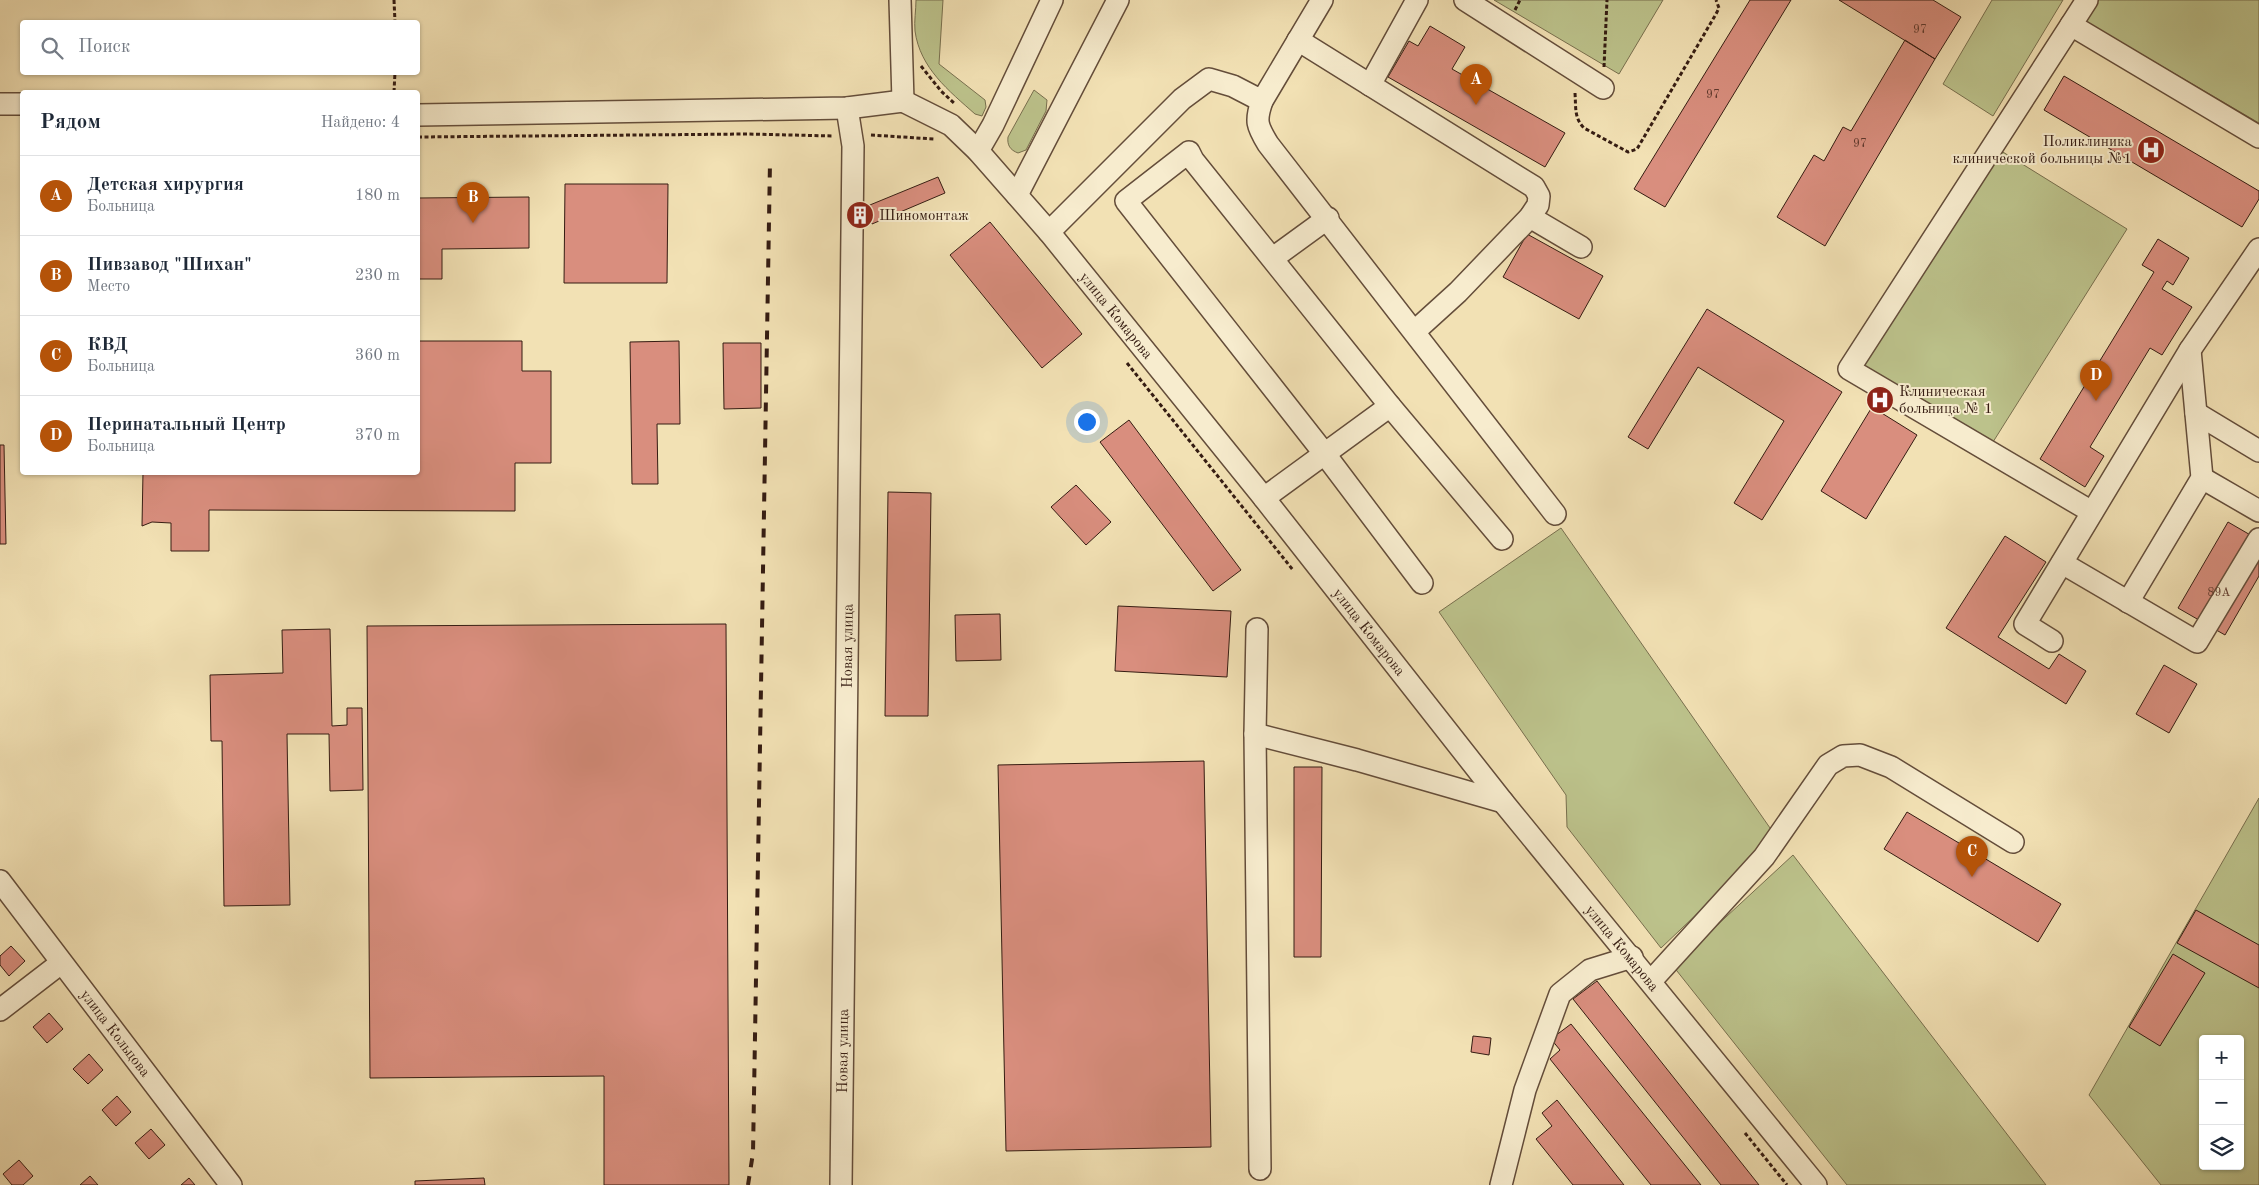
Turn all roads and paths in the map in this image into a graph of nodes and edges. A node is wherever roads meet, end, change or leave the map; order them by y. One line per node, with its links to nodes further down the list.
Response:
1 (394, 0): 11 (path)
2 (900, 0): 20 (street)
3 (1052, 0): 30 (street)
4 (1118, 0): 31 (street)
5 (1322, 0): 13 (street)
6 (1418, 0): 16 (street)
7 (1465, 0): 18 (street)
8 (1607, 0): 18 (path)
9 (1716, 0): 17 (path)
10 (2087, 0): 12 (street)
11 (395, 20)
12 (2071, 25): 27 (street); 47 (street)
13 (1298, 40): 16 (street); 21 (street)
14 (919, 63): 24 (path)
15 (395, 75): 19 (path)
16 (1370, 85): 32 (street)
17 (1574, 87)
18 (1603, 88)
19 (394, 90)
20 (903, 101): 25 (street); 30 (street, улица Комарова)
21 (1262, 101): 33 (street); 34 (street)
22 (0, 104): 23 (street)
23 (20, 104)
24 (958, 107)
25 (847, 108): 26 (street); 66 (street, Новая улица)
26 (420, 115)
27 (2259, 136)
28 (420, 137): 29 (path)
29 (838, 137)
30 (978, 151): 31 (street, улица Комарова)
31 (1017, 195): 34 (street, улица Комарова)
32 (1530, 217): 35 (street); 38 (street)
33 (1328, 218): 37 (street); 38 (street)
34 (1049, 232): 45 (street, улица Комарова)
35 (1581, 247)
36 (2259, 249): 39 (street)
37 (1273, 258): 40 (street); 43 (street)
38 (1415, 331): 48 (street)
39 (2190, 350): 41 (street); 47 (street)
40 (1390, 406): 43 (street); 49 (street)
41 (2196, 413): 42 (street); 44 (street)
42 (2259, 451)
43 (1324, 453): 45 (street); 52 (street)
44 (2202, 478): 46 (street); 53 (street)
45 (1264, 498): 57 (street, улица Комарова)
46 (2259, 511)
47 (2092, 512): 51 (street)
48 (1556, 514)
49 (1502, 539)
50 (2259, 539): 53 (street)
51 (2062, 562): 53 (street); 55 (street)
52 (1422, 583)
53 (2128, 602)
54 (1257, 629): 56 (street)
55 (2052, 641)
56 (1255, 734): 57 (street); 64 (street)
57 (1503, 802): 60 (street, улица Комарова)
58 (2013, 842): 62 (street)
59 (0, 881): 61 (street, улица Кольцова)
60 (1632, 957): 62 (street, улица Комарова); 67 (street)
61 (61, 963): 63 (street); 65 (street, улица Кольцова)
62 (1651, 981): 68 (street, улица Комарова)
63 (0, 1010)
64 (1260, 1169)
65 (231, 1185)
66 (841, 1185)
67 (1501, 1185)
68 (1816, 1185)

